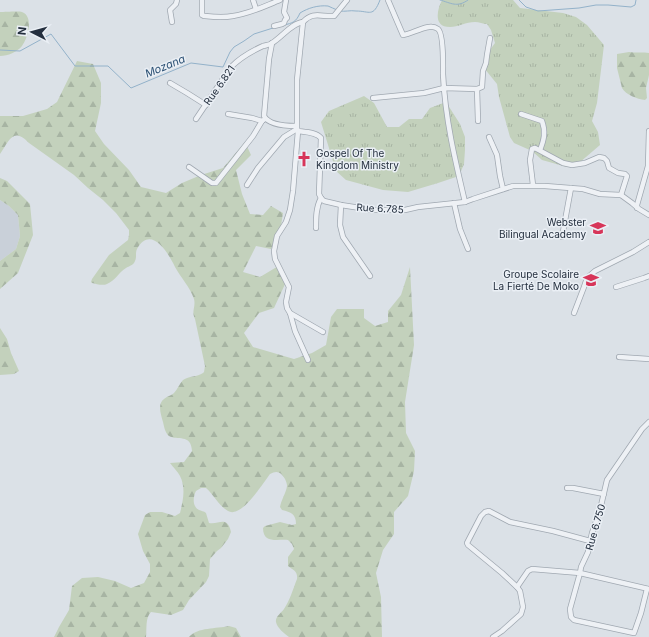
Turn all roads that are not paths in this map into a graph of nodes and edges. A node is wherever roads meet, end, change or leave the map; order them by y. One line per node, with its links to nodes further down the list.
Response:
1 (177, 0): 9 (street)
2 (202, 0): 8 (street)
3 (253, 0): 8 (street)
4 (280, 0): 8 (street)
5 (286, 0): 11 (street)
6 (346, 0): 10 (street, Rue 6.821)
7 (388, 0): 15 (street)
8 (256, 9)
9 (172, 22)
10 (303, 22): 13 (street, Rue 6.821); 24 (street)
11 (274, 26)
12 (490, 38): 16 (street)
13 (272, 43): 18 (street, Rue 6.821); 22 (street)
14 (170, 83): 18 (street)
15 (444, 88): 16 (street); 17 (street); 36 (street)
16 (477, 89): 23 (street)
17 (373, 98)
18 (206, 105): 21 (street, Rue 6.821)
19 (228, 114): 22 (street)
20 (521, 114): 27 (street)
21 (196, 119)
22 (264, 120): 24 (street); 29 (street)
23 (478, 121)
24 (297, 129): 30 (street); 35 (street); 49 (street)
25 (649, 132): 28 (street)
26 (489, 137): 33 (street)
27 (540, 150): 31 (street); 34 (street)
28 (649, 166): 39 (street)
29 (189, 167)
30 (247, 185)
31 (533, 185): 32 (street, Rue 6.785); 33 (street, Rue 6.785)
32 (571, 188): 34 (street, Rue 6.785); 42 (street)
33 (503, 189): 36 (street, Rue 6.785)
34 (622, 195): 39 (street)
35 (321, 198): 38 (street, Rue 6.785); 41 (street)
36 (465, 202): 37 (street, Rue 6.785)
37 (454, 203): 38 (street, Rue 6.785); 44 (street)
38 (341, 205): 45 (street)
39 (637, 208): 40 (street)
40 (649, 215)
41 (316, 228)
42 (562, 237)
43 (649, 242): 48 (street)
44 (468, 249)
45 (370, 276)
46 (649, 276): 47 (street)
47 (616, 287)
48 (574, 312)
49 (290, 313): 50 (street); 53 (street)
50 (323, 332)
51 (619, 357): 52 (street)
52 (649, 359)
53 (308, 360)
54 (649, 422): 56 (street, Rue 6.750)
55 (567, 488): 56 (street)
56 (604, 494): 57 (street, Rue 6.750)
57 (590, 541): 58 (street, Rue 6.750); 59 (street)
58 (580, 573): 59 (street); 60 (street); 60 (street, Rue 6.750)
59 (517, 587): 61 (street)
60 (648, 589)
61 (493, 637)

